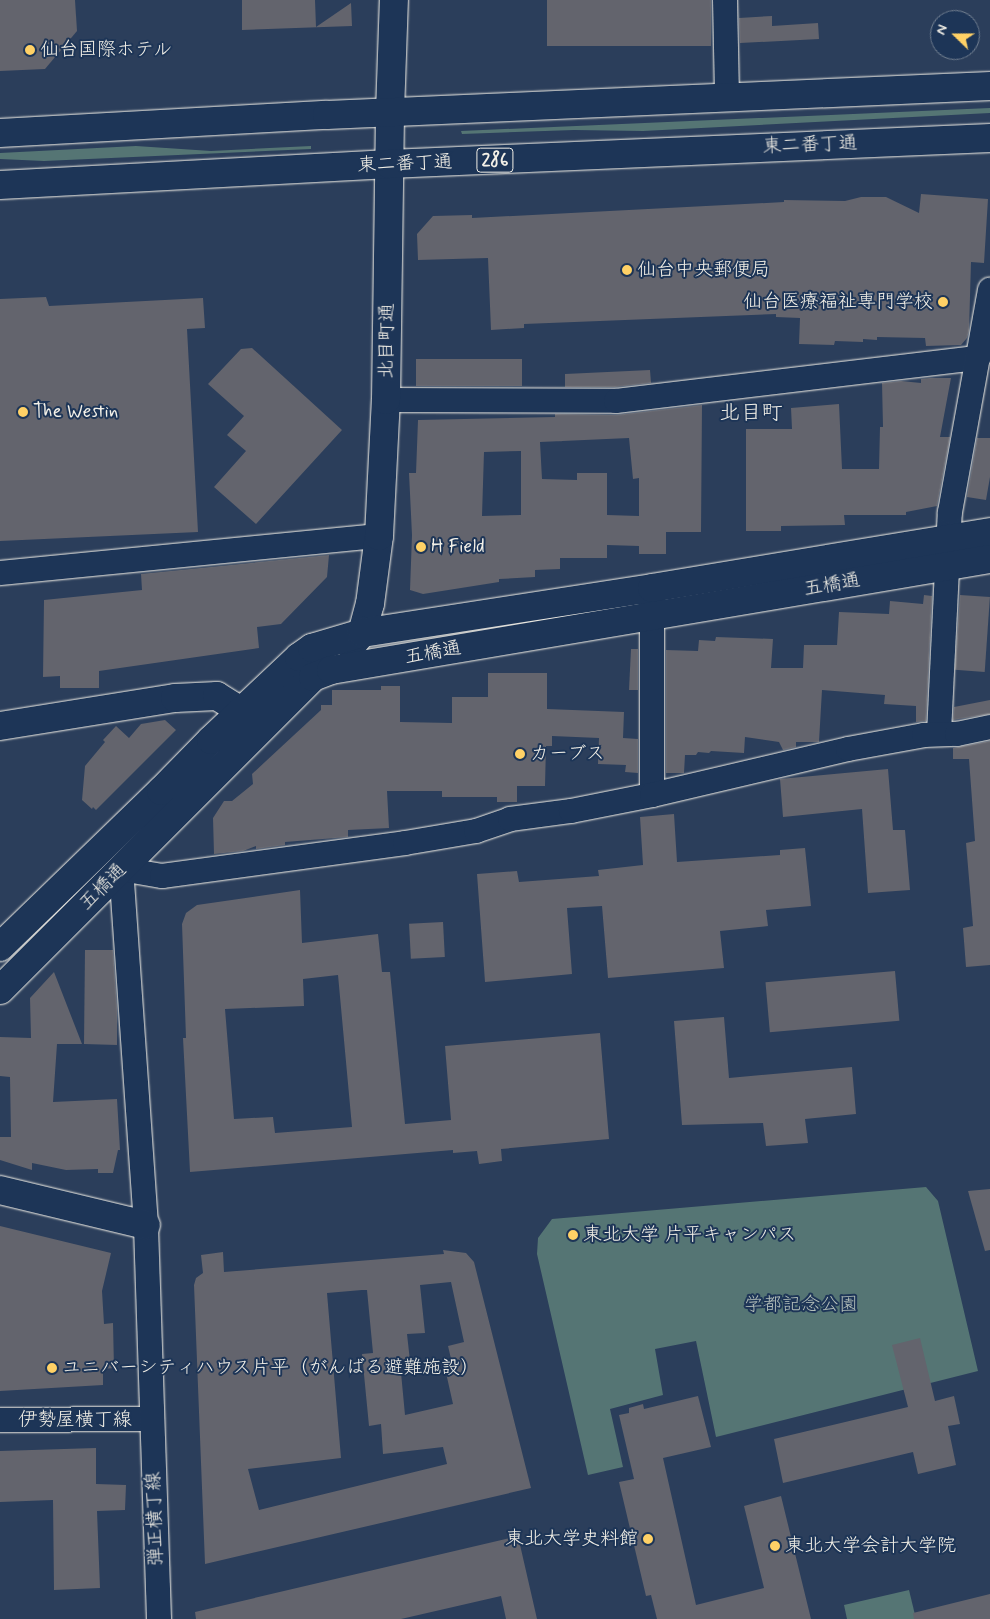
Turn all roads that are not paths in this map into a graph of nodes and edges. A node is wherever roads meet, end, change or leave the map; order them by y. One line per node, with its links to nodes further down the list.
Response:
1 (394, 0): 5 (main road, 北目町通)
2 (725, 0): 4 (street)
3 (990, 86): 4 (main road)
4 (727, 98): 5 (main road)
5 (390, 112): 6 (main road); 8 (main road, 北目町通)
6 (0, 132)
7 (990, 138): 8 (main road, 東二番丁通 / 286)
8 (389, 164): 9 (main road, 東二番丁通 / 286); 12 (main road, 北目町通)
9 (0, 185)
10 (990, 290): 11 (street)
11 (978, 358): 12 (street); 15 (street)
12 (386, 400): 14 (main road, 北目町通)
13 (990, 532): 15 (main road, 五橋通)
14 (379, 536): 17 (street); 20 (main road, 北目町通)
15 (948, 552): 16 (main road, 五橋通); 18 (main road, 五橋通); 19 (main road, 五橋通); 25 (street)
16 (990, 558)
17 (0, 573)
18 (652, 588): 19 (street); 20 (main road, 五橋通)
19 (653, 615): 21 (main road, 五橋通); 26 (street)
20 (362, 632): 21 (main road, 北目町通); 22 (main road, 五橋通)
21 (331, 670): 27 (main road, 五橋通)
22 (241, 711): 23 (main road); 28 (main road, 五橋通)
23 (0, 726)
24 (990, 727): 25 (street)
25 (939, 733): 26 (street)
26 (652, 795): 27 (street)
27 (121, 869): 29 (main road, 五橋通); 31 (street, 弾正横丁線)
28 (0, 947)
29 (0, 990)
30 (0, 1190): 31 (main road)
31 (146, 1226): 32 (street, 弾正横丁線)
32 (151, 1419): 33 (street, 伊勢屋横丁線); 34 (street, 弾正横丁線)
33 (0, 1420)
34 (158, 1619)

